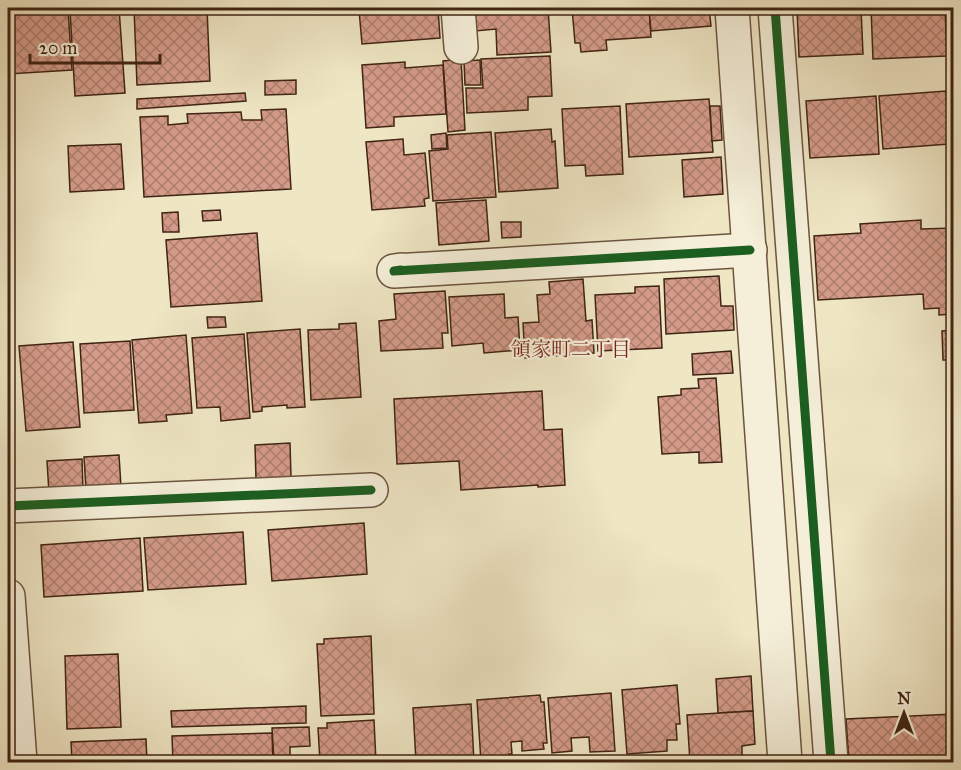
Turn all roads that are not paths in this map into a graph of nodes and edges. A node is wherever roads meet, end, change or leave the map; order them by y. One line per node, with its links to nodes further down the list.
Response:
1 (458, 8): 4 (street)
2 (732, 8): 5 (street)
3 (775, 8): 12 (street)
4 (461, 47)
5 (750, 250): 6 (street); 11 (street)
6 (401, 270)
7 (371, 490): 8 (street)
8 (8, 506)
9 (8, 607): 10 (street)
10 (20, 762)
11 (785, 762)
12 (831, 762)

